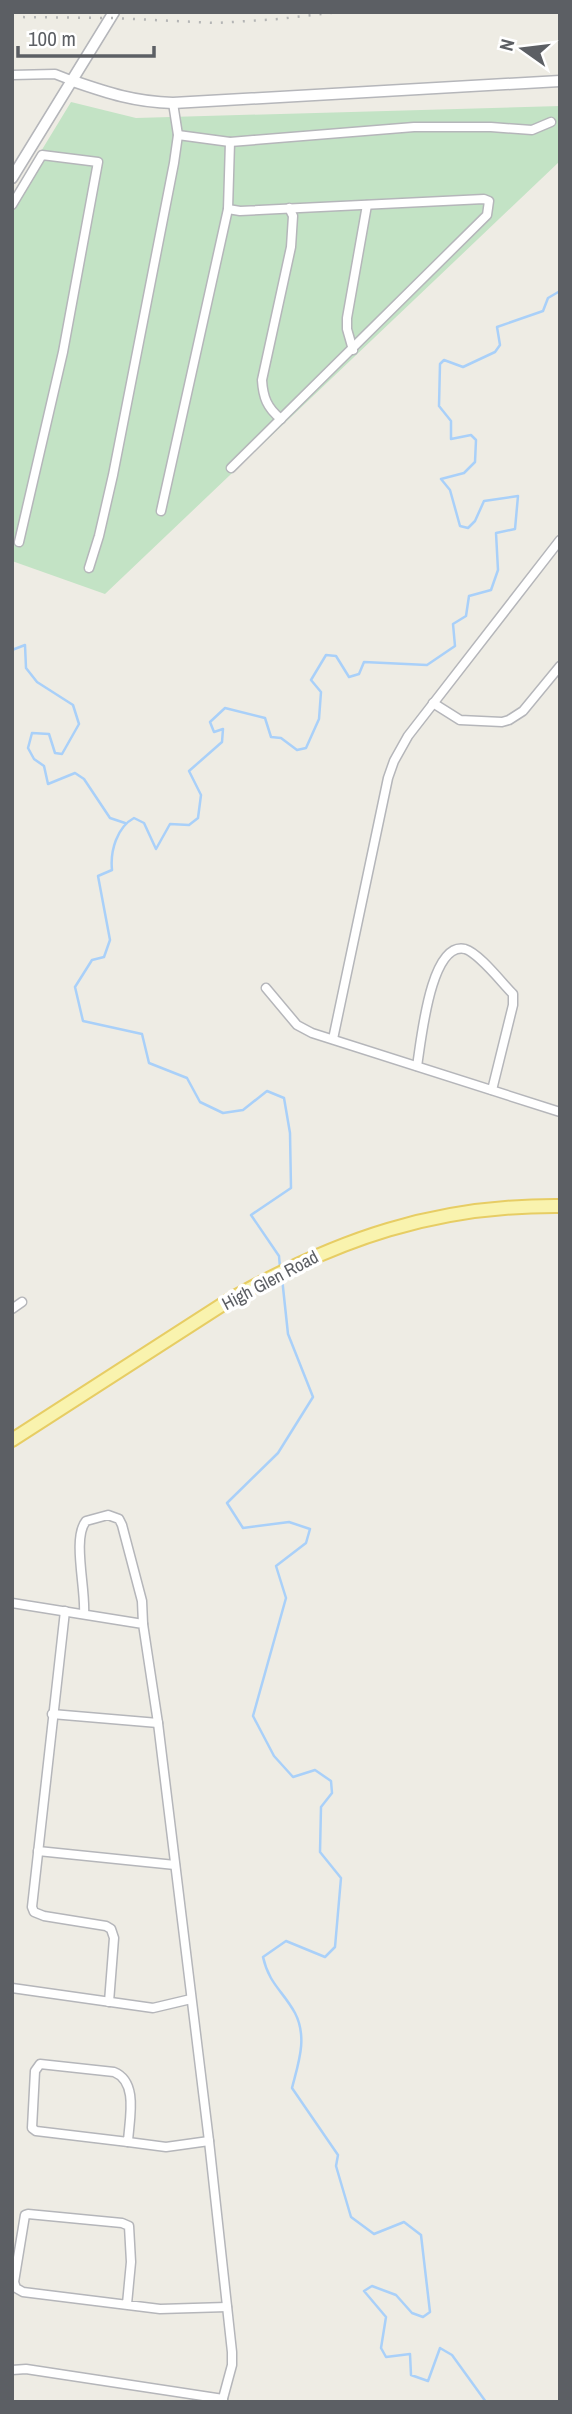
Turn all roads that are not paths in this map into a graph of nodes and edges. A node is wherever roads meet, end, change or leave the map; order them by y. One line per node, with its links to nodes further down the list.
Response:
1 (114, 12): 3 (street)
2 (12, 75): 3 (street)
3 (73, 81): 5 (street); 9 (street)
4 (560, 81): 5 (street)
5 (173, 103): 7 (street)
6 (551, 122): 8 (street)
7 (178, 135): 8 (street); 20 (street)
8 (230, 142): 13 (street)
9 (12, 178)
10 (12, 205): 19 (street)
11 (367, 205): 12 (street); 14 (street); 14 (street)
12 (289, 208): 13 (street); 15 (street)
13 (229, 209): 17 (street)
14 (353, 350): 15 (street)
15 (281, 419): 16 (street)
16 (231, 468)
17 (161, 511)
18 (560, 540): 22 (street)
19 (19, 542)
20 (89, 568)
21 (560, 666): 22 (street)
22 (433, 703): 24 (street)
23 (266, 988): 24 (street)
24 (333, 1040): 25 (street)
25 (417, 1066): 26 (street); 26 (street)
26 (492, 1090): 27 (street)
27 (560, 1112)
28 (560, 1206): 31 (main road, High Glen Road)
29 (23, 1302): 30 (street)
30 (12, 1309)
31 (12, 1440)
32 (12, 1603): 33 (street)
33 (65, 1611): 34 (street); 36 (street)
34 (84, 1614): 35 (street); 35 (street)
35 (143, 1624): 37 (street)
36 (52, 1714): 37 (street); 38 (street)
37 (158, 1723): 39 (street)
38 (38, 1851): 39 (street); 42 (street)
39 (175, 1865): 41 (street)
40 (12, 1988): 42 (street)
41 (191, 2000): 42 (street); 43 (street)
42 (109, 2001)
43 (209, 2141): 44 (street); 46 (street)
44 (128, 2142): 44 (street)
45 (127, 2304): 45 (street); 46 (street)
46 (227, 2307): 48 (street)
47 (12, 2370): 48 (street)
48 (222, 2400)

